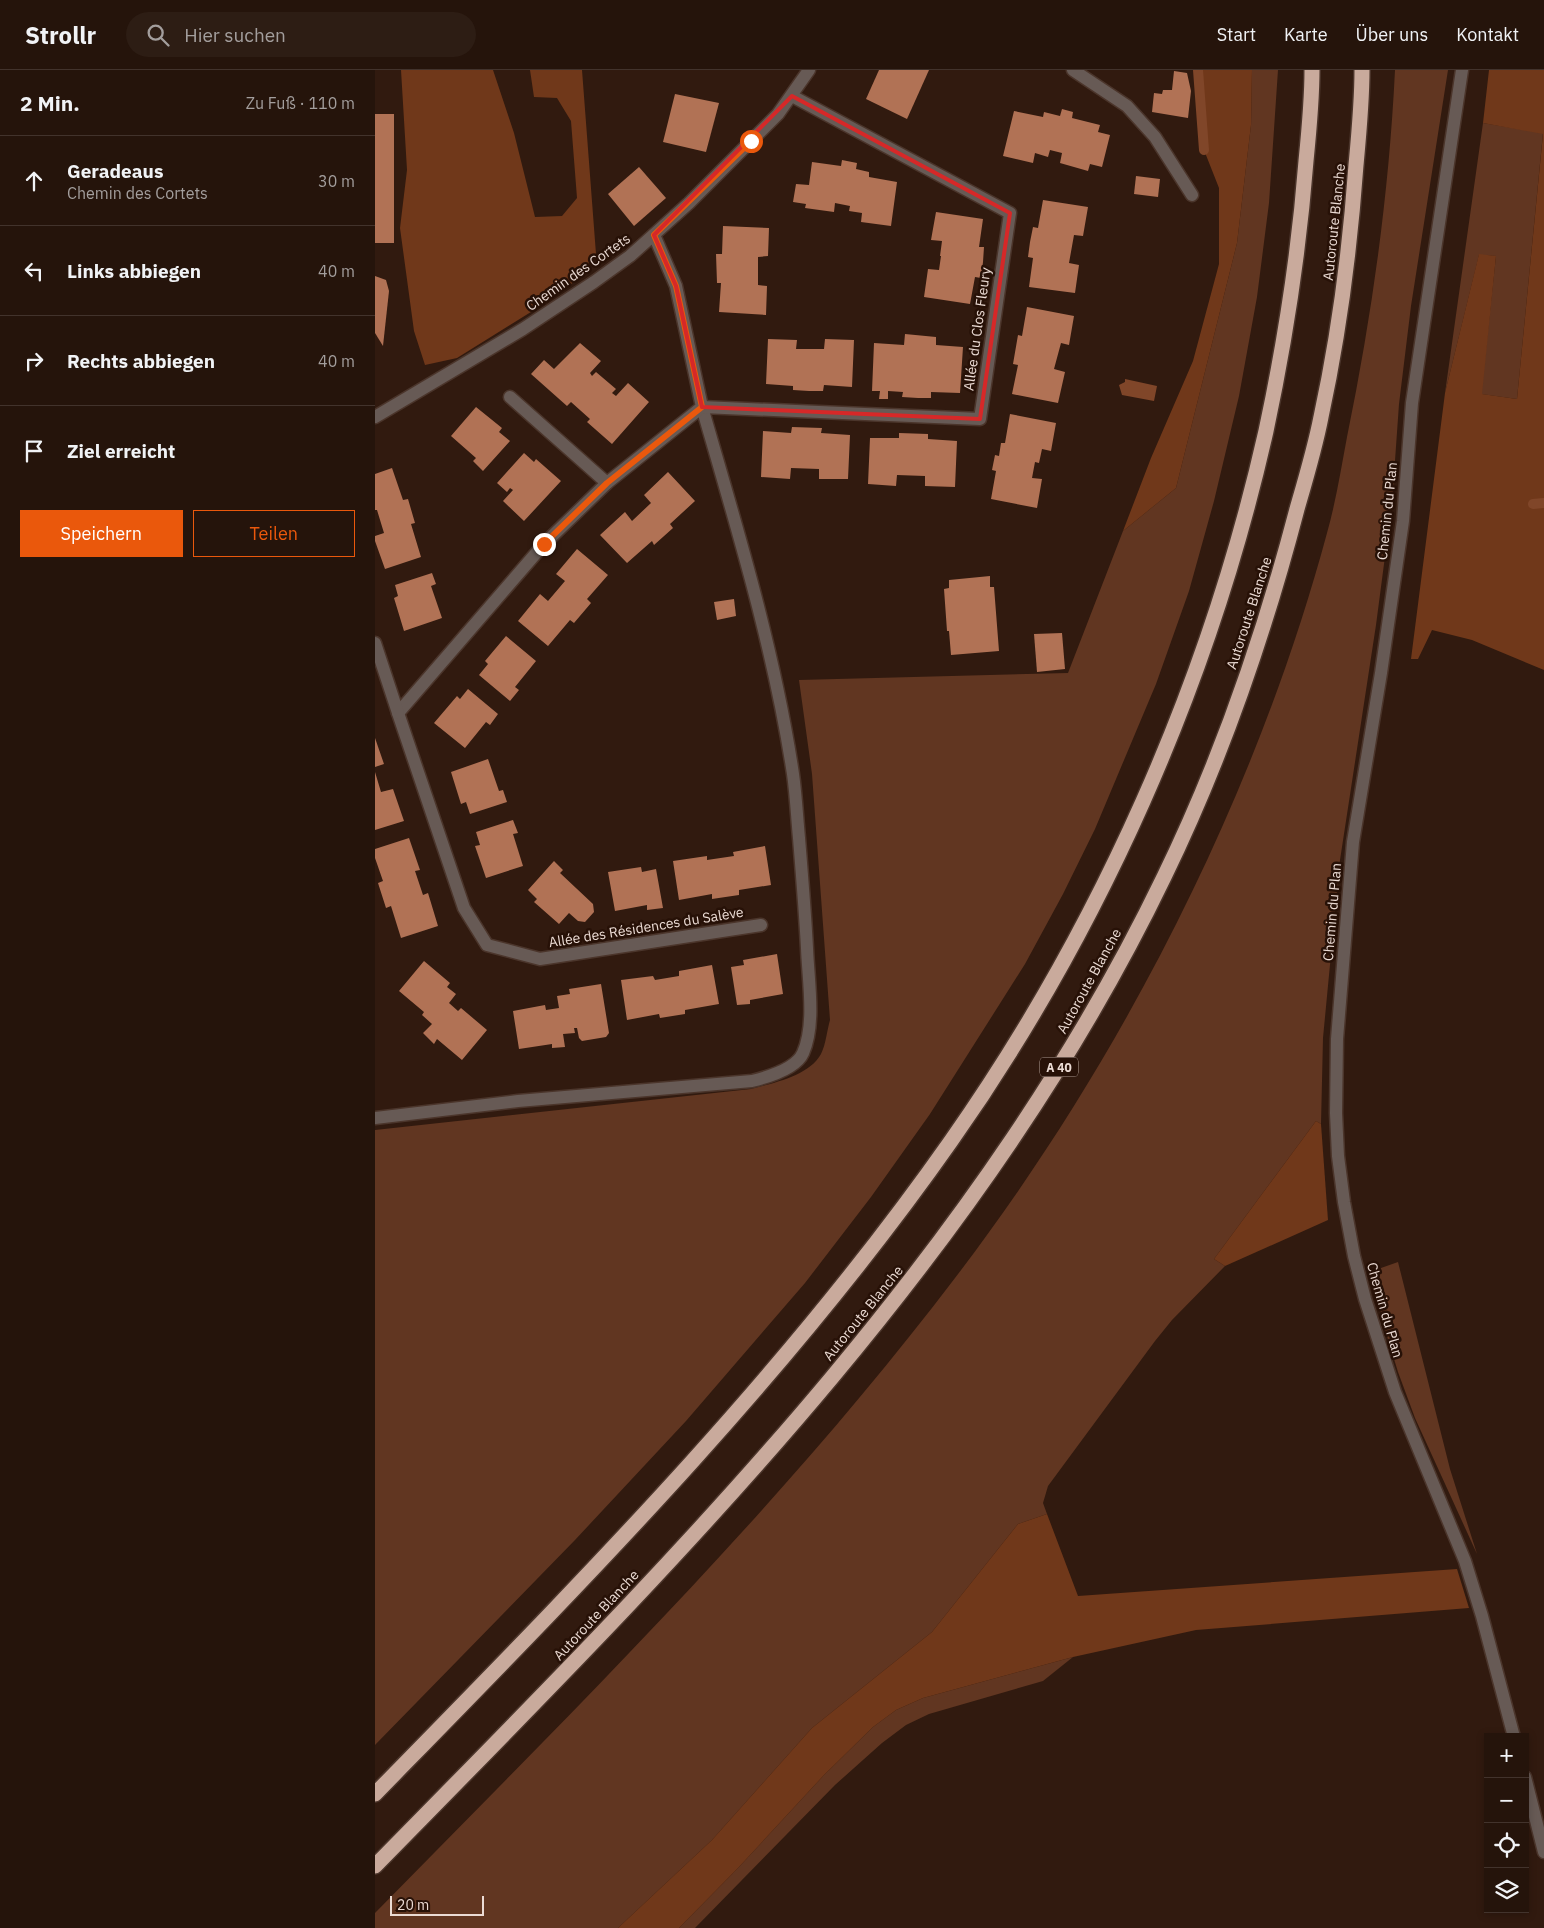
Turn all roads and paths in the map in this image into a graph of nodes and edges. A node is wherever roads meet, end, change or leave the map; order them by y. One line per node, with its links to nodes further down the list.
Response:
1 (809, 70): 6 (street, Chemin des Cortets)
2 (1073, 70): 7 (street)
3 (1312, 70): 19 (highway)
4 (1362, 70): 21 (highway, Autoroute Blanche / A 40)
5 (1462, 70): 17 (street, Chemin du Plan)
6 (792, 96): 8 (street, Chemin des Cortets); 10 (street, Allée du Clos Fleury)
7 (1192, 195)
8 (654, 235): 10 (street); 11 (street, Chemin des Cortets)
9 (510, 397): 12 (street)
10 (702, 407): 12 (street); 16 (street)
11 (375, 417)
12 (607, 483): 14 (street)
13 (375, 643): 14 (street, Allée des Résidences du Salève)
14 (398, 713): 15 (street, Allée des Résidences du Salève)
15 (761, 925)
16 (375, 1118)
17 (1512, 1733)
18 (1525, 1778): 20 (street)
19 (375, 1794)
20 (1544, 1852)
21 (375, 1866)

